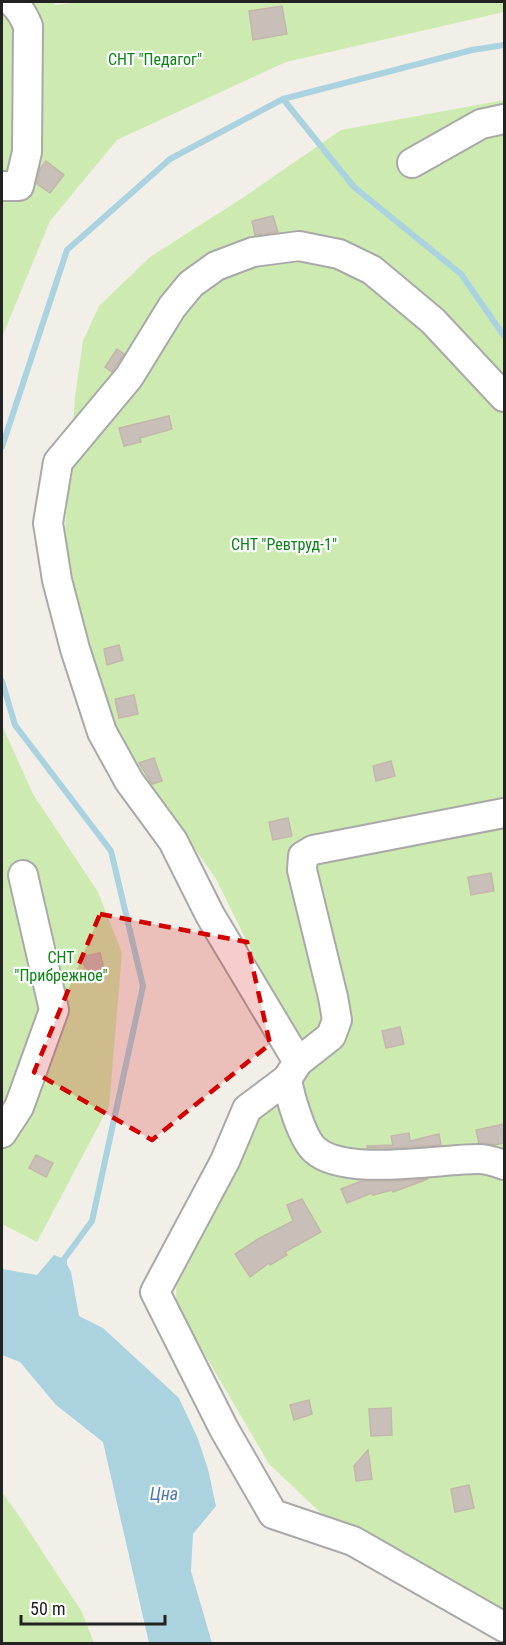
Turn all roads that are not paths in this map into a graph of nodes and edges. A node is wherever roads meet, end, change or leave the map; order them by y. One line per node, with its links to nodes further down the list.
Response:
1 (12, 2): 4 (street)
2 (504, 118): 3 (street)
3 (412, 163)
4 (2, 186)
5 (504, 397): 8 (street)
6 (504, 813): 8 (street)
7 (23, 875): 9 (street)
8 (293, 1071): 10 (street); 11 (street)
9 (2, 1133)
10 (504, 1165)
11 (504, 1627)

